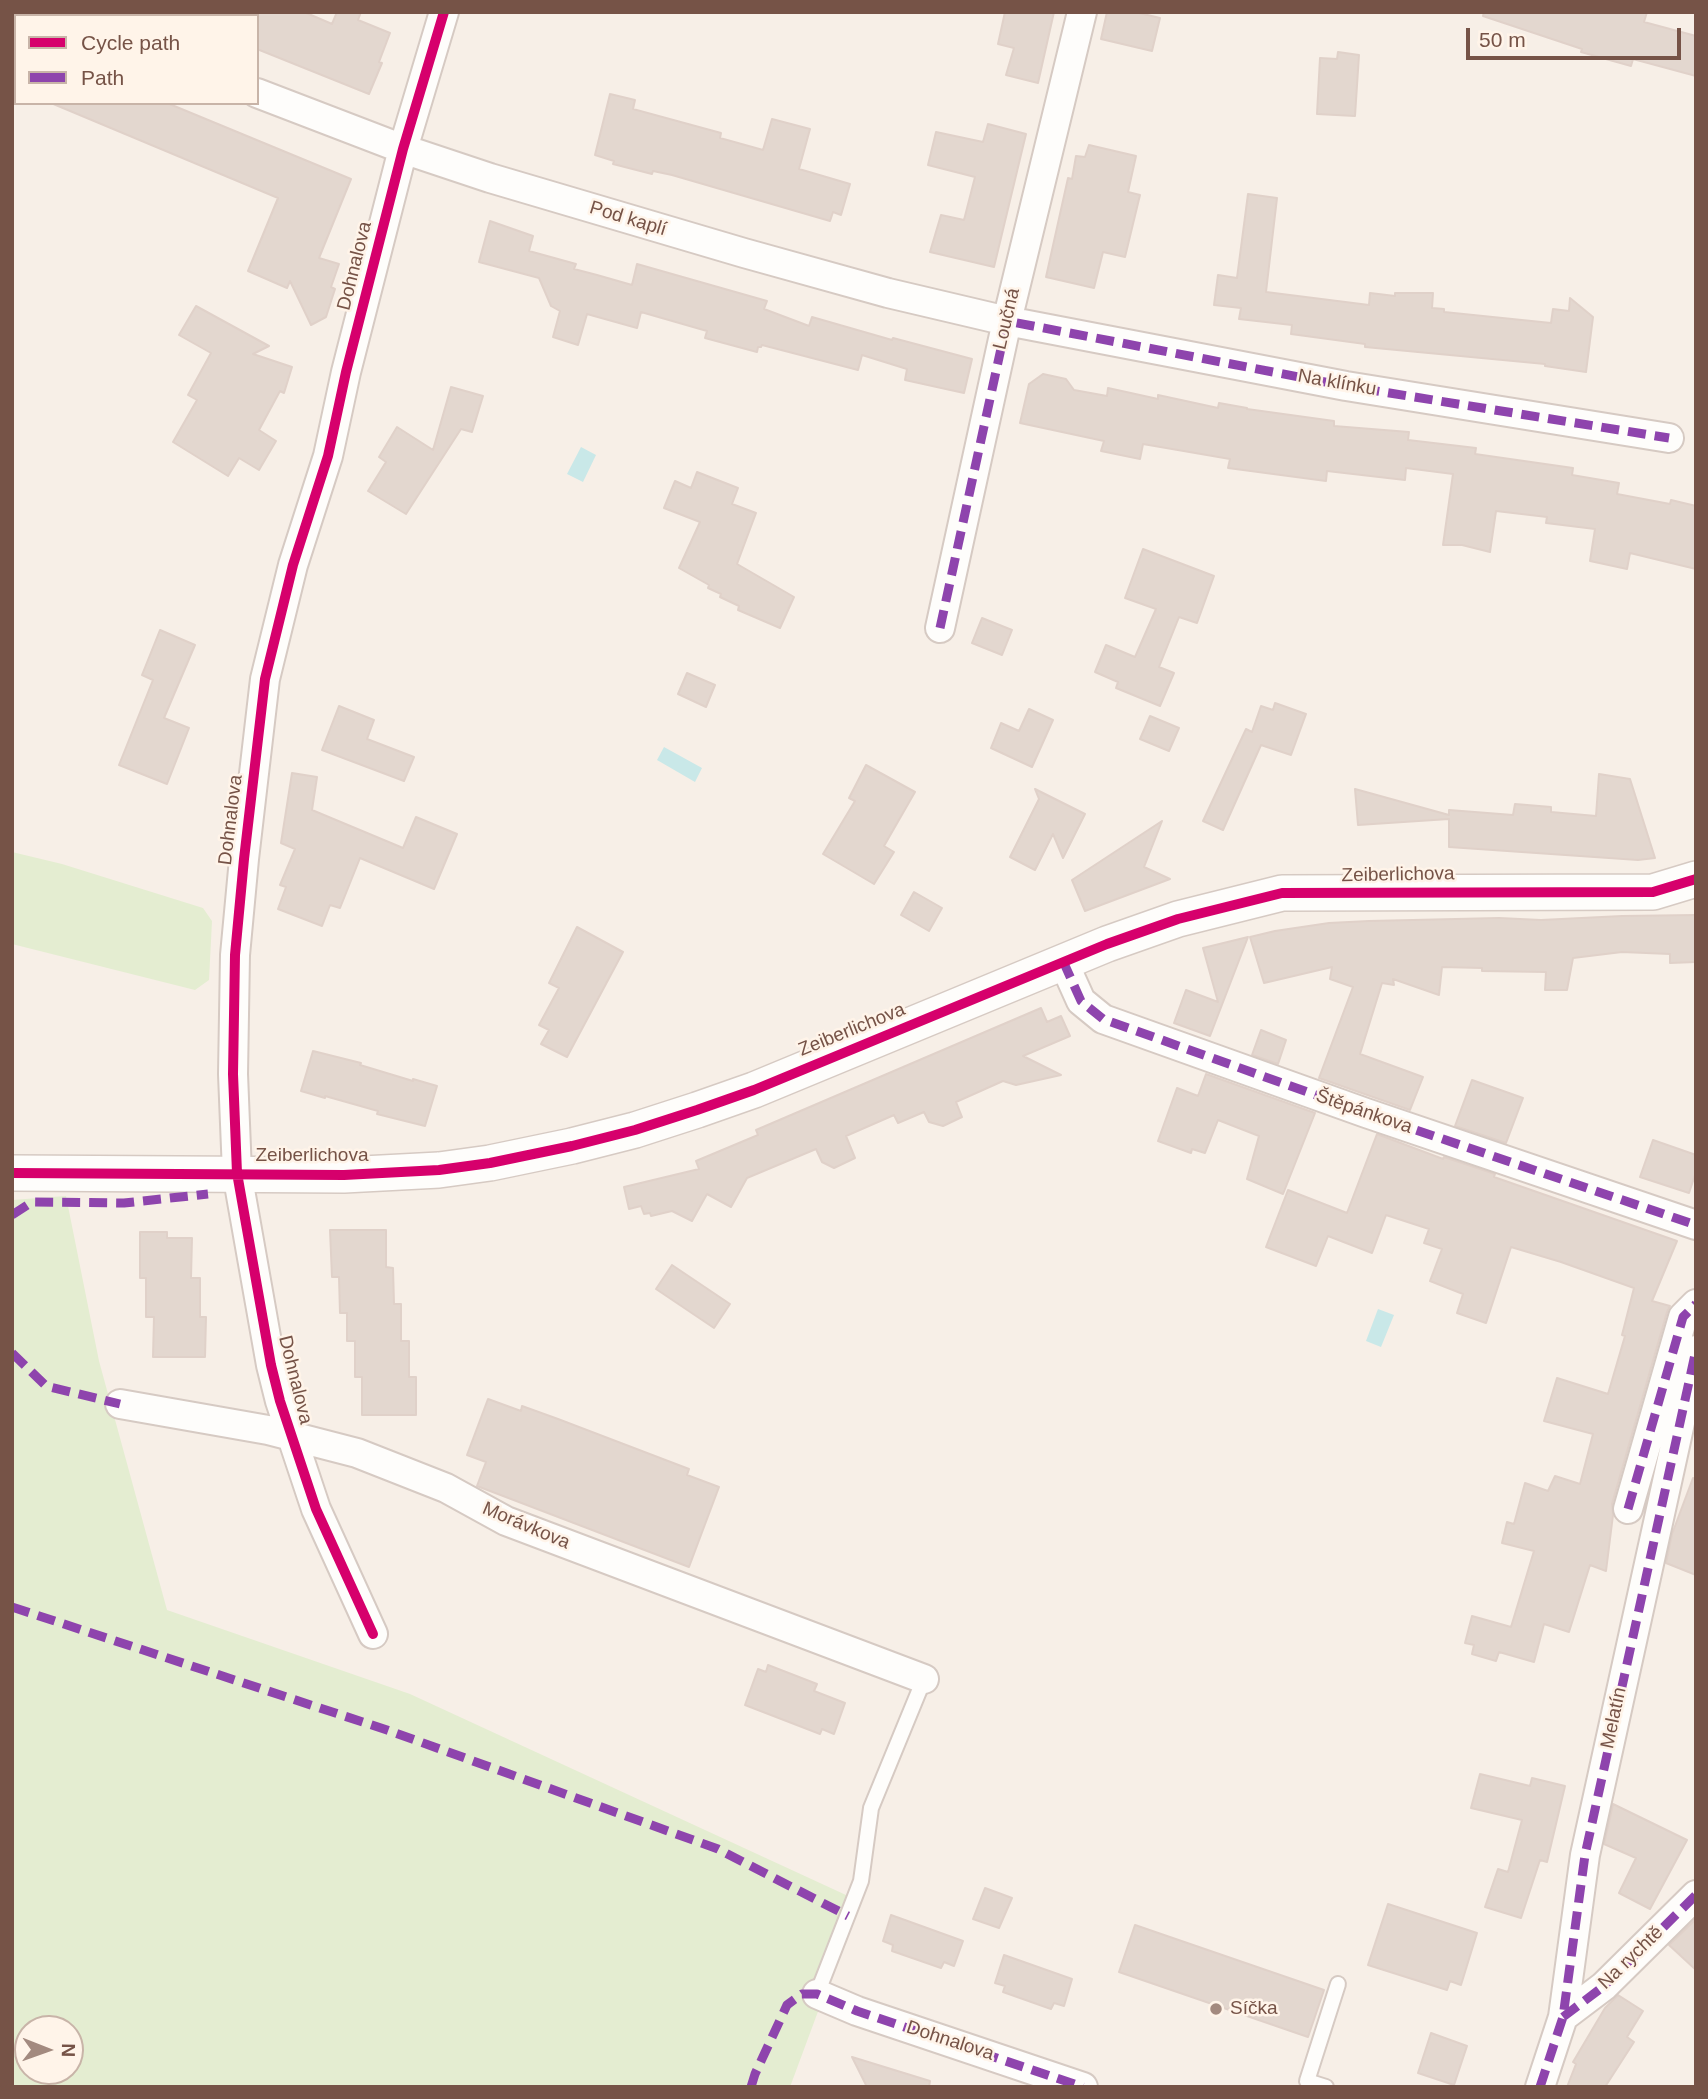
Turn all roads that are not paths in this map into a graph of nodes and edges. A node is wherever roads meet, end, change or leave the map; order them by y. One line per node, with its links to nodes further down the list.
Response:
1 (444, 12): 4 (street, Dohnalova)
2 (1082, 12): 5 (street, Loučná)
3 (259, 94): 4 (street, Pod kaplí)
4 (403, 149): 5 (street, Pod kaplí); 11 (street, Dohnalova)
5 (1007, 321): 6 (street, Na klínku); 7 (street, Loučná)
6 (1669, 438)
7 (940, 628)
8 (1696, 879): 9 (street, Zeiberlichova)
9 (1063, 961): 11 (street, Zeiberlichova); 12 (street, Štěpánkova)
10 (12, 1173): 11 (street, Zeiberlichova)
11 (237, 1173): 16 (street, Dohnalova)
12 (1696, 1225)
13 (1696, 1304): 17 (street)
14 (1696, 1350): 23 (street, Melatín)
15 (120, 1404): 16 (street, Morávkova)
16 (291, 1435): 18 (street, Dohnalova); 19 (street, Morávkova)
17 (1628, 1509)
18 (373, 1634)
19 (924, 1679): 22 (lane)
20 (1696, 1895): 23 (street, Na rychtě)
21 (1338, 1984): 25 (lane)
22 (817, 1994): 24 (street, Dohnalova)
23 (1563, 2017): 26 (street, Melatín)
24 (1083, 2087)
25 (1326, 2087)
26 (1540, 2087)

